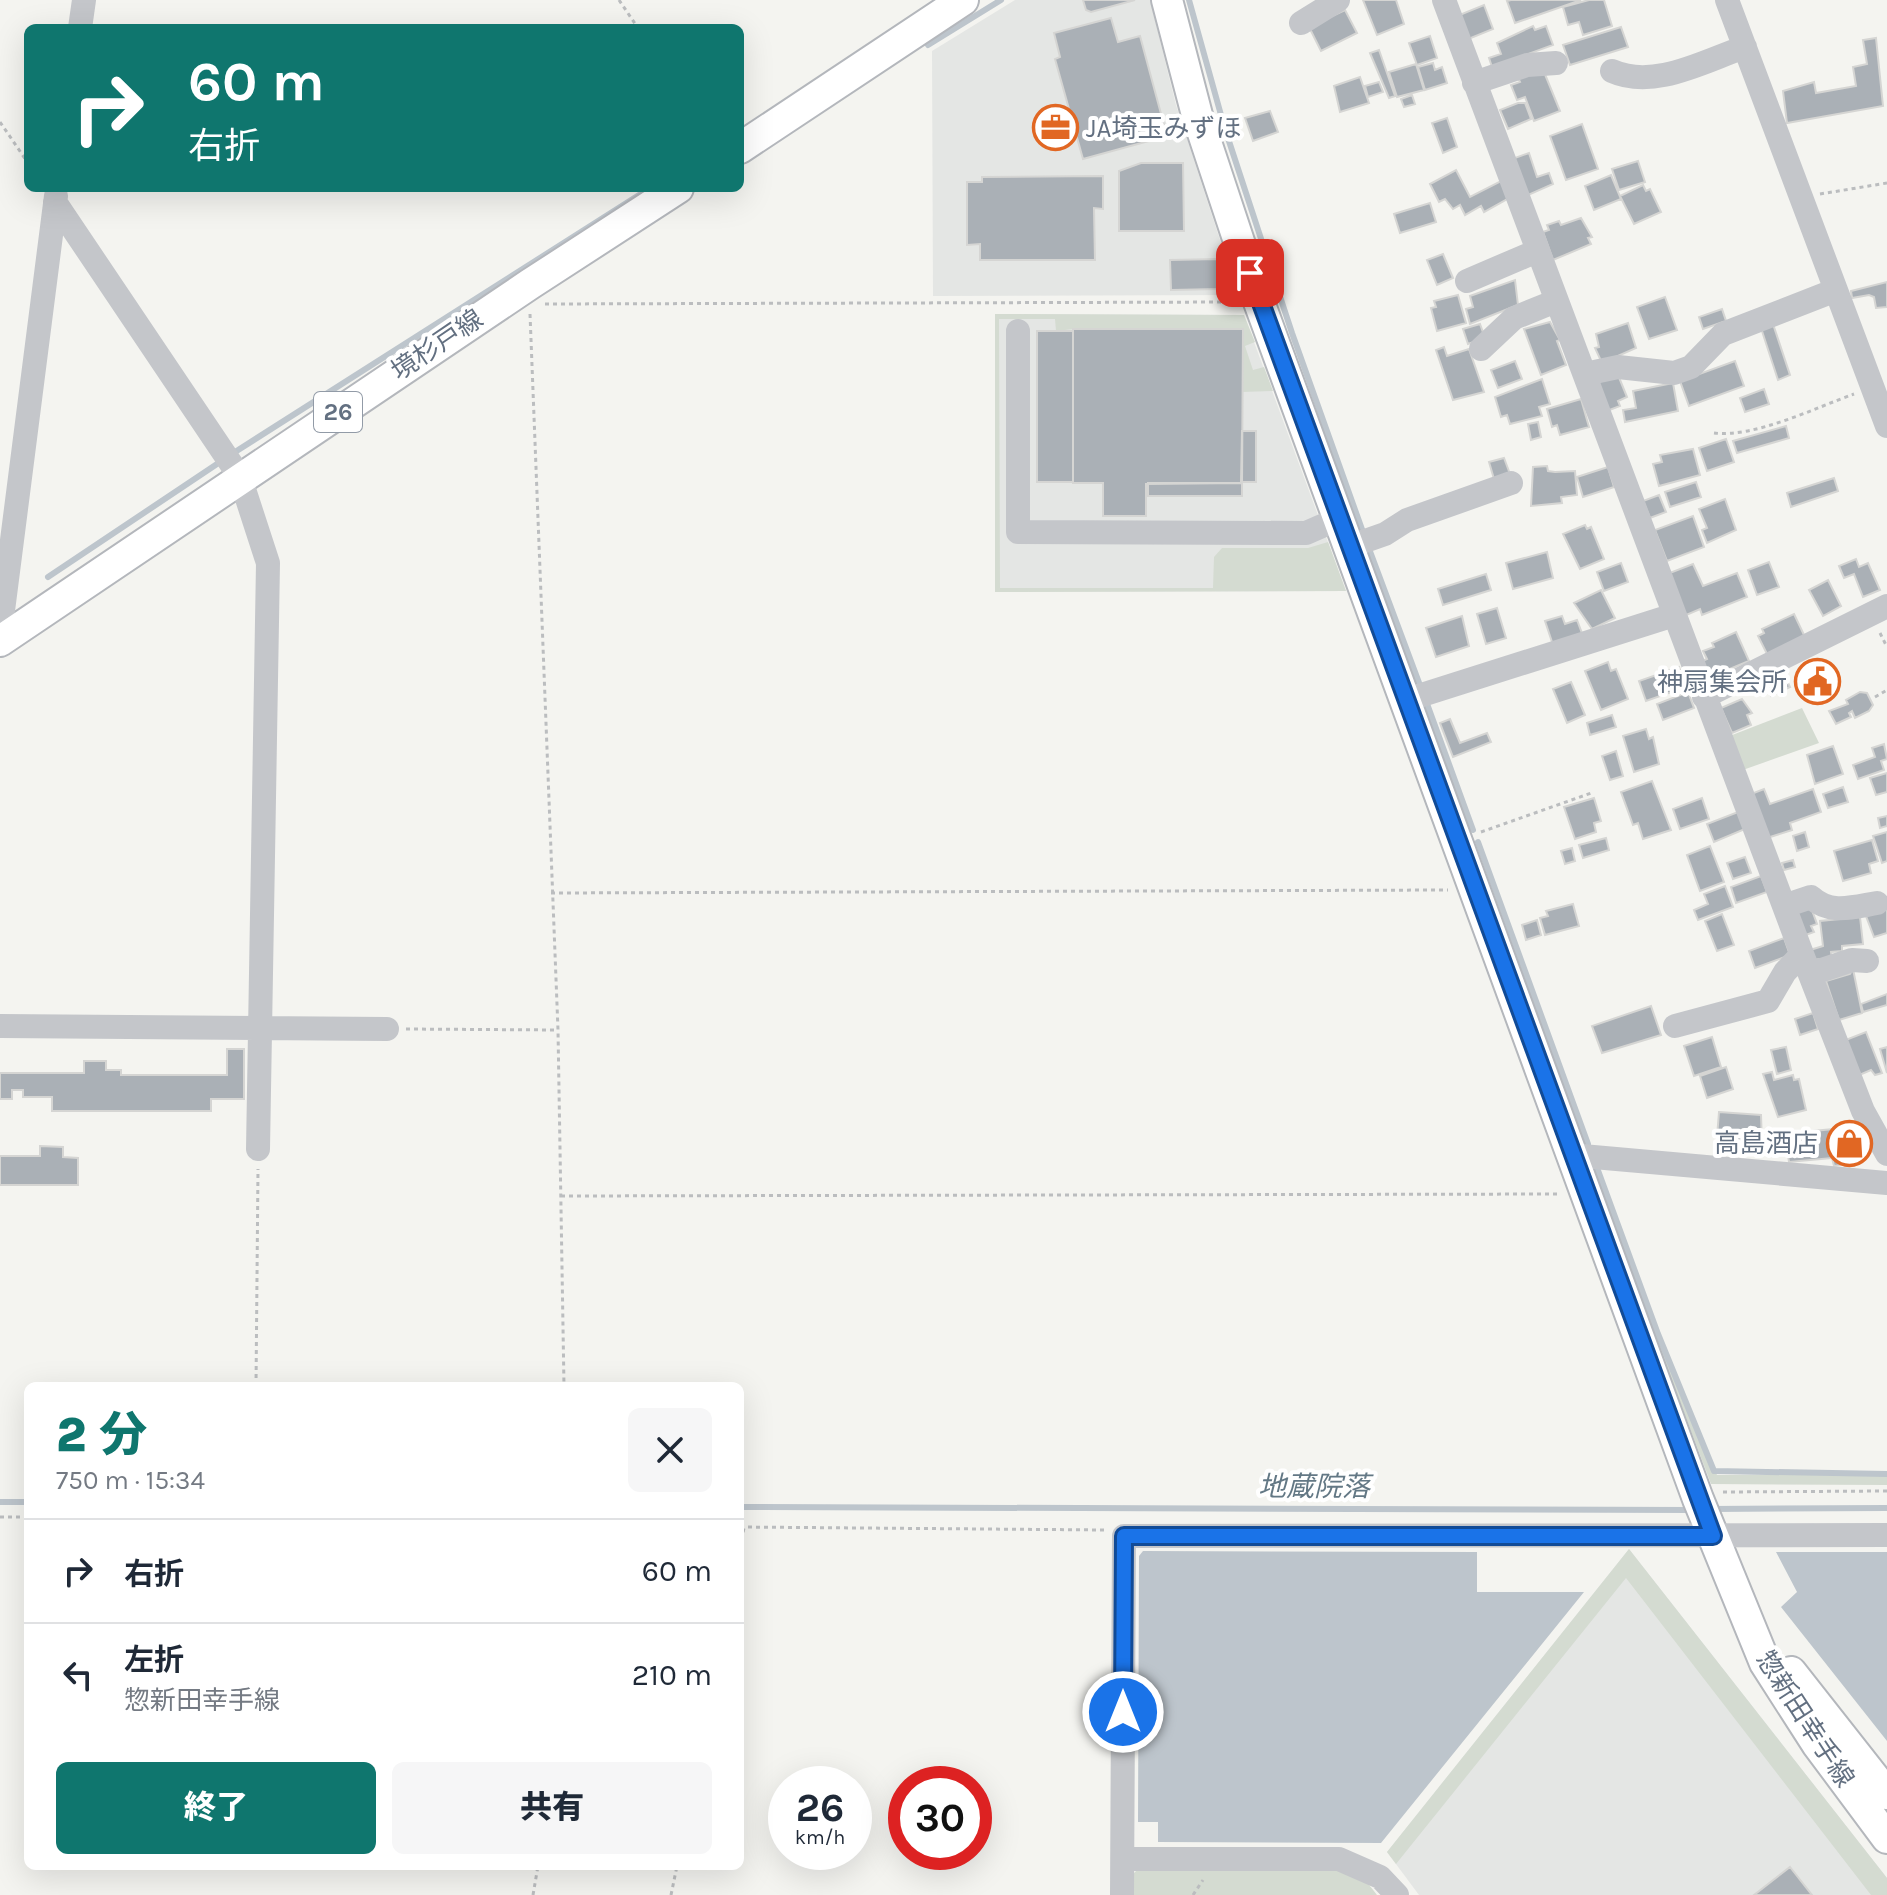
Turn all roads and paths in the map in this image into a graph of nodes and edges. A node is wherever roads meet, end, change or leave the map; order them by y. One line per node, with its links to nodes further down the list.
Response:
1 (84, 0): 9 (street)
2 (619, 0): 10 (path)
3 (963, 0): 16 (main road)
4 (1167, 0): 26 (main road, 惣新田幸手線)
5 (1338, 0): 8 (street)
6 (1444, 0): 14 (street)
7 (1727, 0): 11 (street)
8 (1301, 23)
9 (81, 24)
10 (635, 24)
11 (1745, 47): 13 (street); 21 (street)
12 (1556, 63): 14 (street)
13 (1612, 71)
14 (1474, 83): 22 (street)
15 (0, 122): 17 (path)
16 (744, 145)
17 (24, 157)
18 (1887, 183): 21 (path)
19 (672, 192): 35 (main road, 境杉戸線 / 26)
20 (56, 195): 35 (street); 40 (street)
21 (1801, 198): 24 (street)
22 (1537, 251): 23 (street); 25 (street)
23 (1467, 281)
24 (1836, 290): 31 (street); 32 (street)
25 (1556, 301): 30 (street); 31 (street)
26 (1259, 302): 28 (path); 37 (main road, 惣新田幸手線)
27 (530, 304): 49 (path)
28 (545, 304)
29 (1018, 331): 37 (street)
30 (1481, 349)
31 (1585, 374): 39 (street)
32 (1872, 387): 33 (street); 34 (path)
33 (1887, 426)
34 (1714, 433)
35 (240, 477): 41 (main road, 境杉戸線 / 26); 56 (street)
36 (1511, 483): 37 (street)
37 (1343, 533): 45 (main road, 惣新田幸手線)
38 (1887, 606): 43 (street)
39 (1674, 615): 43 (street); 45 (street)
40 (0, 634)
41 (0, 641)
42 (1887, 690): 44 (path)
43 (1704, 697): 51 (street)
44 (1875, 697)
45 (1406, 700): 47 (main road, 惣新田幸手線)
46 (1594, 792): 47 (path)
47 (1457, 843): 48 (main road, 惣新田幸手線)
48 (1474, 890): 49 (path); 61 (main road, 惣新田幸手線)
49 (551, 893): 58 (path)
50 (1877, 903): 51 (street)
51 (1784, 906): 53 (street)
52 (1867, 961): 53 (street)
53 (1806, 964): 55 (street); 60 (street)
54 (0, 1026): 56 (street)
55 (1675, 1026)
56 (262, 1029): 57 (street); 59 (street)
57 (387, 1029): 58 (path)
58 (558, 1030): 64 (path)
59 (258, 1149): 65 (path)
60 (1887, 1154)
61 (1571, 1155): 62 (street); 63 (main road, 惣新田幸手線)
62 (1887, 1183)
63 (1585, 1194): 64 (path); 68 (main road, 惣新田幸手線)
64 (561, 1196): 66 (path)
65 (256, 1382)
66 (564, 1382)
67 (1887, 1491): 68 (path)
68 (1703, 1513): 72 (street); 73 (street); 74 (main road, 惣新田幸手線)
69 (0, 1517): 70 (path)
70 (24, 1517)
71 (744, 1527): 73 (path)
72 (1887, 1535)
73 (1124, 1536): 77 (street)
74 (1736, 1591): 75 (main road, 惣新田幸手線); 76 (main road, 惣新田幸手線)
75 (1887, 1794)
76 (1887, 1838)
77 (1123, 1859): 82 (street); 83 (street)
78 (537, 1870): 80 (path)
79 (676, 1870): 81 (path)
80 (533, 1895)
81 (671, 1895)
82 (1122, 1895)
83 (1397, 1895)

